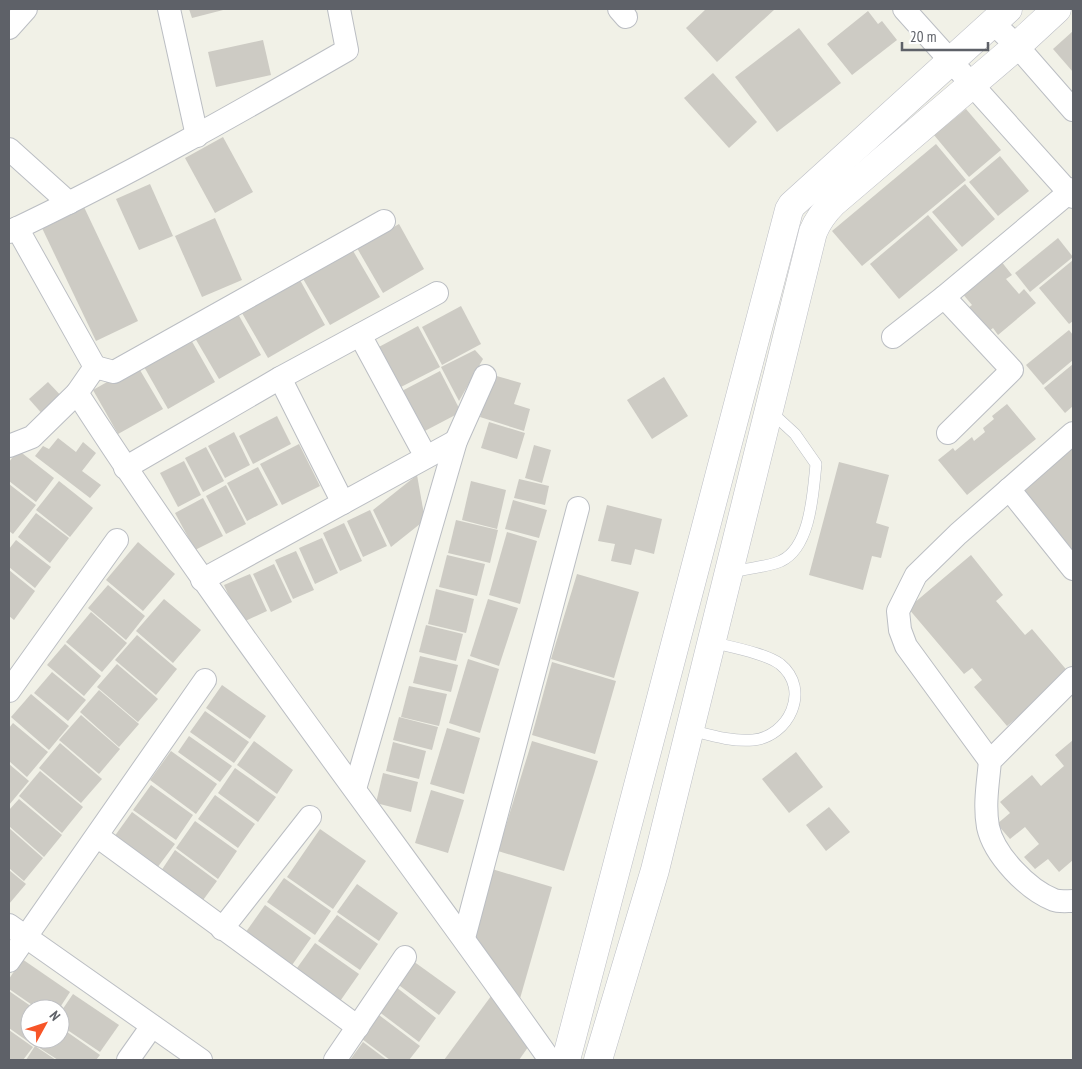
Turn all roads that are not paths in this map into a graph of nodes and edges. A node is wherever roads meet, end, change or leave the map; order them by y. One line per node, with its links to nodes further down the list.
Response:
1 (26, 9): 7 (street)
2 (170, 9): 12 (street)
3 (338, 9): 12 (street)
4 (904, 9): 9 (street)
5 (1057, 9): 8 (street)
6 (994, 14): 8 (street); 9 (street)
7 (9, 28)
8 (1016, 46): 10 (street); 11 (street)
9 (950, 61): 10 (street); 38 (street)
10 (972, 84): 14 (street); 26 (street)
11 (1073, 110)
12 (197, 136): 15 (street)
13 (9, 149): 15 (street)
14 (1072, 193): 19 (street)
15 (69, 203): 17 (street)
16 (384, 221): 22 (street)
17 (13, 230): 22 (street)
18 (437, 293): 20 (street)
19 (944, 297): 21 (street); 27 (street)
20 (360, 335): 24 (street); 31 (street)
21 (893, 338)
22 (95, 367): 25 (street)
23 (485, 376): 29 (street)
24 (280, 378): 32 (street); 34 (street)
25 (77, 393): 30 (street); 32 (street)
26 (769, 410): 39 (street); 39 (lane)
27 (948, 433)
28 (1073, 433): 33 (street)
29 (456, 441): 31 (street); 47 (street)
30 (9, 446)
31 (426, 457): 34 (street)
32 (125, 468): 40 (street)
33 (1009, 489): 37 (street); 46 (street)
34 (343, 503): 40 (street)
35 (578, 508): 53 (street)
36 (117, 540): 44 (street)
37 (1073, 569)
38 (694, 575): 39 (street); 62 (street)
39 (727, 579): 41 (street)
40 (202, 580): 47 (street)
41 (711, 642): 45 (street); 45 (lane)
42 (1073, 678): 46 (street)
43 (205, 680): 49 (street)
44 (9, 691)
45 (690, 730): 63 (street)
46 (990, 761): 50 (street)
47 (355, 789): 53 (street)
48 (310, 817): 51 (street)
49 (97, 836): 51 (street); 52 (street)
50 (1073, 901)
51 (222, 929): 57 (street)
52 (17, 932): 55 (street); 56 (street)
53 (464, 938): 61 (street)
54 (405, 957): 57 (street)
55 (9, 960)
56 (152, 1026): 58 (street); 59 (street)
57 (358, 1027): 60 (street)
58 (128, 1060)
59 (201, 1060)
60 (335, 1060)
61 (550, 1060)
62 (566, 1060)
63 (598, 1060)

